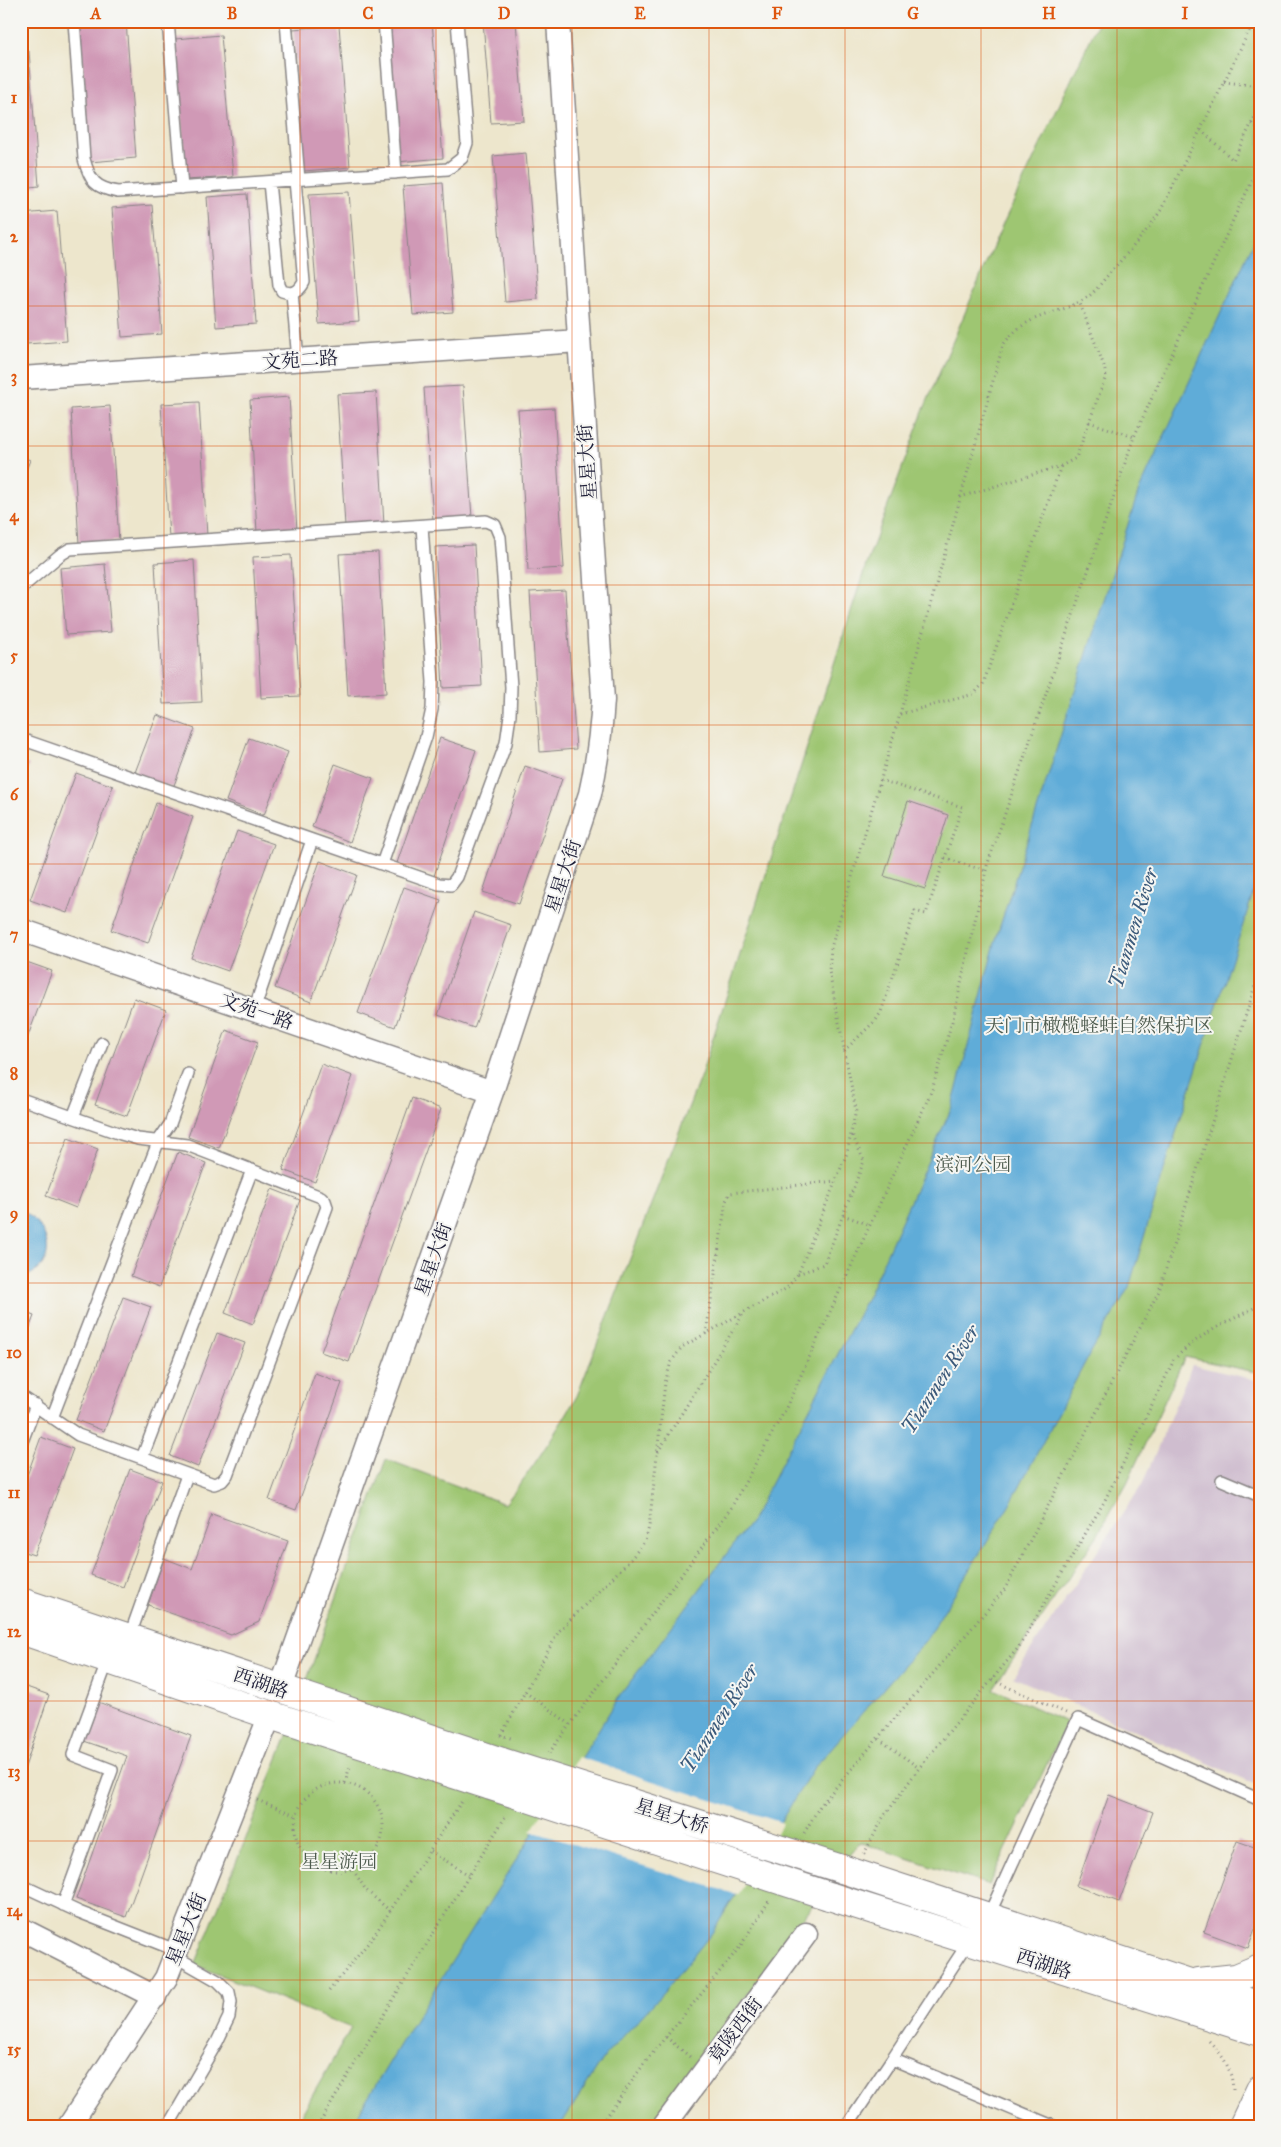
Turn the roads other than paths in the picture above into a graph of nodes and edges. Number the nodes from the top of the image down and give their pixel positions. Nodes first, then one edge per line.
1 (74, 21) edge
2 (168, 21) edge
3 (286, 21) edge
4 (384, 21) edge
5 (457, 21) edge
6 (558, 21) edge
7 (396, 173) junction
8 (297, 180) junction
9 (269, 182) junction
10 (182, 188) junction
11 (292, 293) junction
12 (579, 341) junction
13 (298, 360) junction
14 (21, 378) edge
15 (422, 526) junction
16 (21, 588) edge
17 (21, 739) edge
18 (312, 840) junction
19 (382, 864) junction
20 (21, 930) edge
21 (254, 1010) junction
22 (102, 1043) dead end
23 (188, 1074) dead end
24 (492, 1092) junction
25 (21, 1099) edge
26 (73, 1117) junction
27 (160, 1140) junction
28 (252, 1170) junction
29 (21, 1396) edge
30 (36, 1405) junction
31 (52, 1418) junction
32 (21, 1444) edge
33 (142, 1458) junction
34 (188, 1475) junction
35 (1222, 1480) dead end
36 (1260, 1496) edge
37 (21, 1602) edge
38 (21, 1630) edge
39 (129, 1638) junction
40 (108, 1660) junction
41 (280, 1690) junction
42 (270, 1715) junction
43 (497, 1774) junction
44 (1260, 1800) edge
45 (842, 1869) joint
46 (21, 1885) edge
47 (829, 1896) joint
48 (63, 1905) junction
49 (988, 1917) junction
50 (21, 1929) edge
51 (806, 1934) dead end
52 (970, 1940) junction
53 (177, 1954) junction
54 (1260, 1968) edge
55 (1190, 1983) junction
56 (155, 1997) junction
57 (1260, 2006) edge
58 (1260, 2032) edge
59 (892, 2059) junction
60 (1260, 2090) edge
61 (69, 2126) edge
62 (168, 2126) edge
63 (664, 2126) edge
64 (847, 2126) edge
65 (1053, 2126) edge
66 (1243, 2126) edge

1 - 10 lane
2 - 10 lane
3 - 8 lane
4 - 7 lane
5 - 7 lane
6 - 12 street, 星星大街
7 - 8 lane
8 - 9 lane
8 - 11 lane
9 - 10 lane
9 - 11 lane
11 - 13 lane
12 - 13 street, 文苑二路
12 - 24 street, 星星大街
13 - 14 street, 文苑二路
15 - 16 lane
15 - 19 lane
15 - 19 lane
17 - 18 lane
18 - 19 lane
18 - 21 lane
20 - 21 street, 文苑一路
21 - 24 street, 文苑一路
22 - 26 lane
23 - 27 lane
24 - 41 street, 星星大街
25 - 26 lane
26 - 27 lane
27 - 28 lane
27 - 31 lane
28 - 33 lane
28 - 34 lane
29 - 30 lane
30 - 31 lane
30 - 32 lane
31 - 33 lane
33 - 34 lane
34 - 39 lane
35 - 36 lane
37 - 39 main road, 西湖路
38 - 40 main road, 西湖路
39 - 41 main road, 西湖路
40 - 42 main road, 西湖路
40 - 48 lane
41 - 43 main road, 西湖路
42 - 43 main road, 西湖路
42 - 53 street, 星星大街
43 - 45 main road, 星星大桥, bridge
43 - 47 main road, 星星大桥, bridge
44 - 49 lane
45 - 49 main road, 西湖路
46 - 48 lane
47 - 52 main road, 西湖路
48 - 53 lane
49 - 55 main road, 西湖路
50 - 56 street
51 - 63 street, 竟陵西街
52 - 58 main road, 西湖路
52 - 59 lane
53 - 56 street, 星星大街
53 - 62 lane
54 - 55 main road
55 - 57 main road, 西湖路
56 - 61 street, 星星大街
59 - 64 lane
59 - 65 lane
60 - 66 main road

